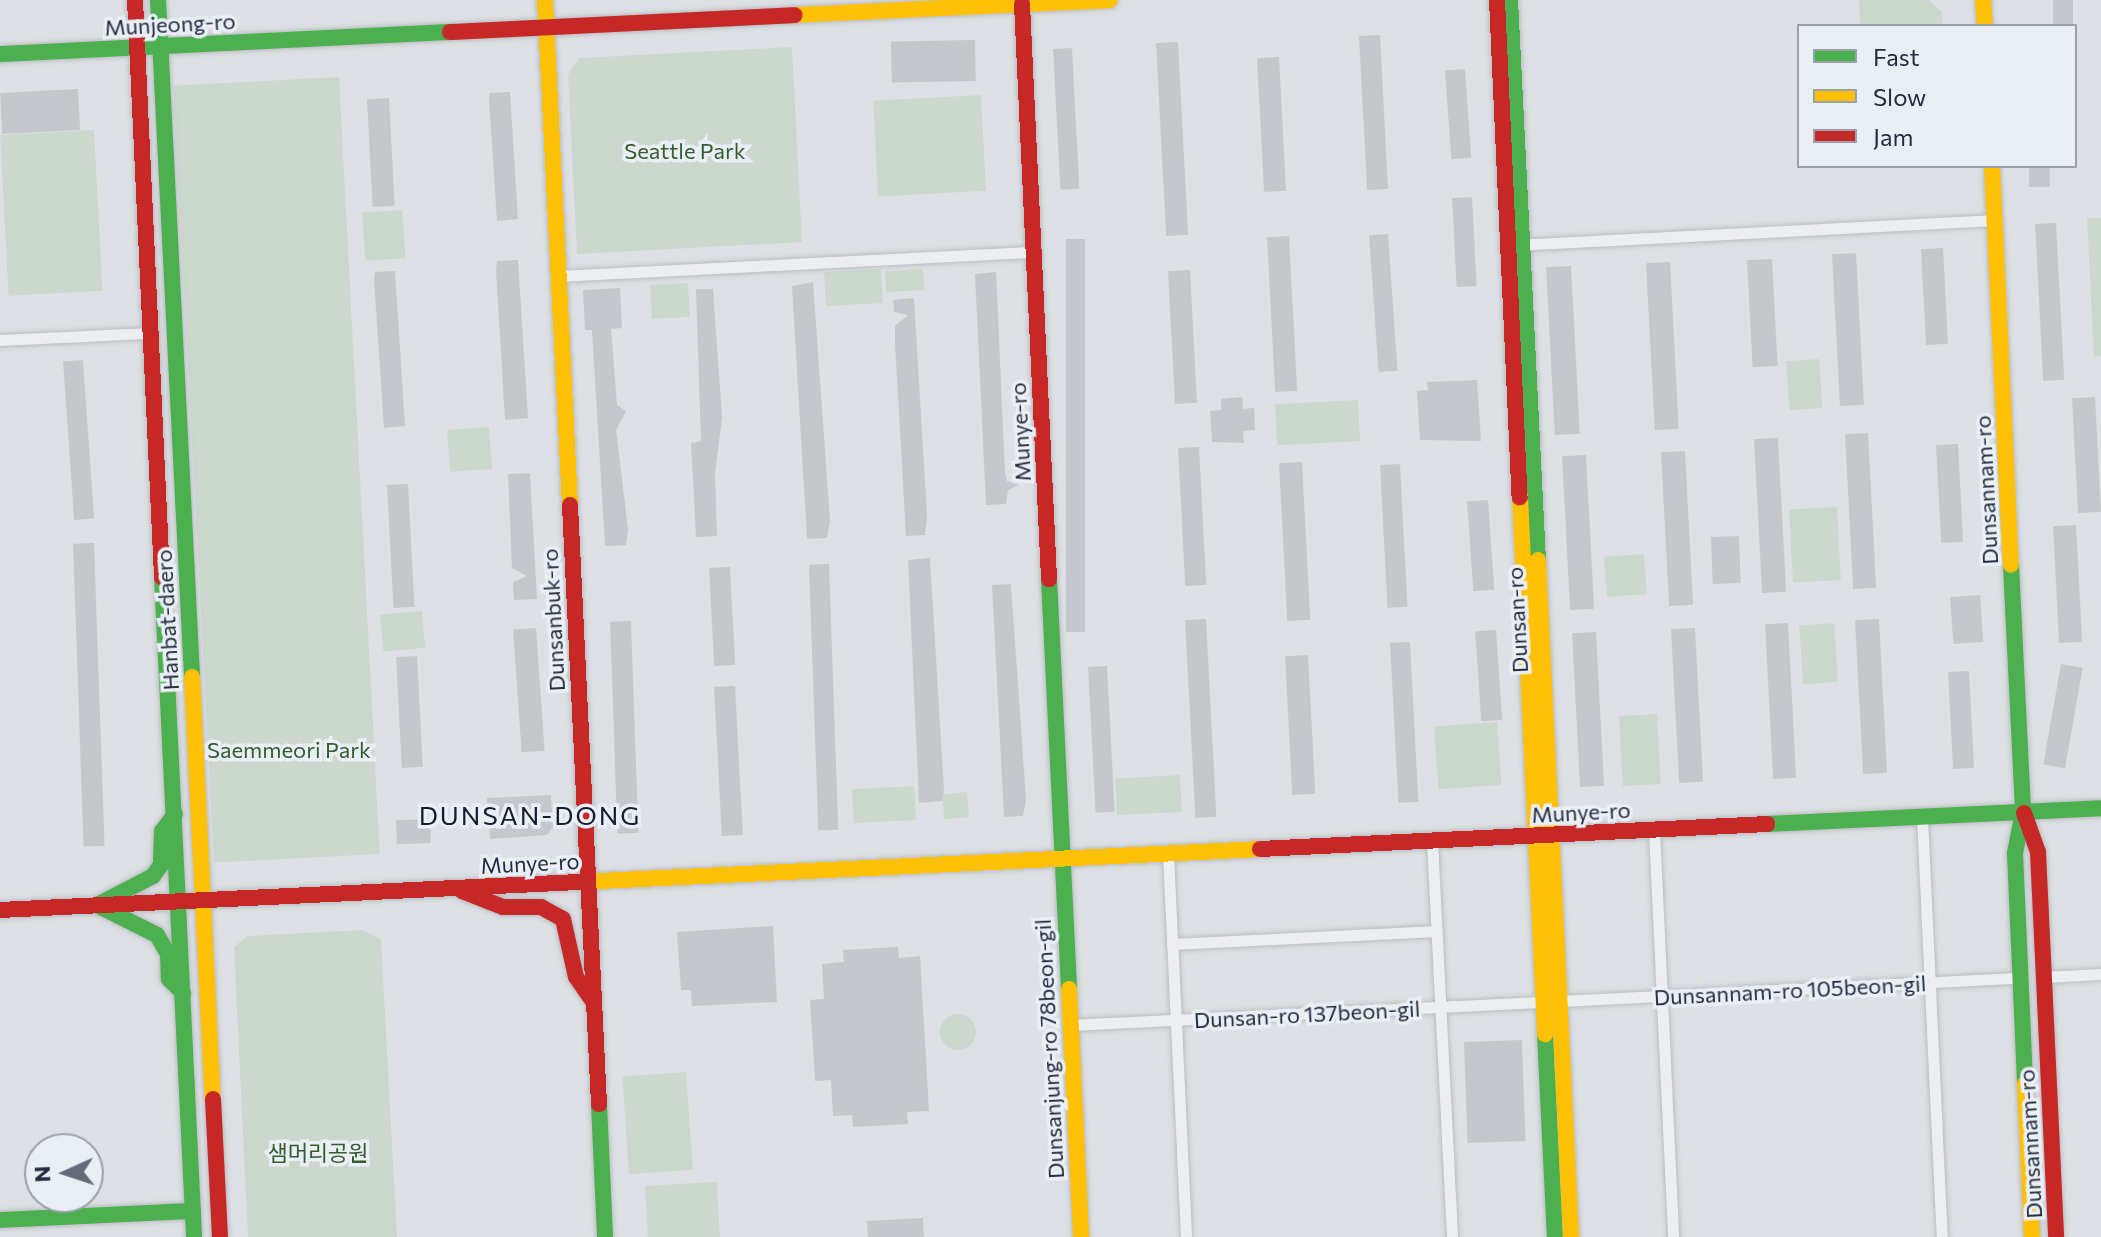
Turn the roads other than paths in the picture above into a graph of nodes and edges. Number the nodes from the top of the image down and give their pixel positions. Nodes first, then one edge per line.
1 (135, 0) edge
2 (158, 0) edge
3 (545, 0) edge
4 (1110, 0) edge
5 (1497, 0) edge
6 (1510, 0) edge
7 (1983, 0) edge
8 (1022, 4) junction
9 (1985, 24) edge
10 (546, 28) junction
11 (160, 46) junction
12 (137, 47) junction
13 (0, 54) edge
14 (1992, 168) edge
15 (1994, 220) junction
16 (1515, 246) junction
17 (1034, 252) junction
18 (558, 276) junction
19 (151, 333) junction
20 (0, 340) edge
21 (2101, 808) edge
22 (2023, 812) junction
23 (175, 814) junction
24 (1922, 818) junction
25 (1654, 830) junction
26 (1543, 836) junction
27 (1432, 841) junction
28 (1168, 854) junction
29 (1062, 858) junction
30 (588, 881) junction
31 (457, 889) junction
32 (203, 900) junction
33 (179, 901) junction
34 (97, 905) junction
35 (0, 910) edge
36 (1437, 931) junction
37 (1172, 944) junction
38 (2101, 974) edge
39 (2044, 977) junction
40 (2021, 978) junction
41 (1930, 983) junction
42 (183, 993) junction
43 (1662, 996) junction
44 (594, 1002) junction
45 (1552, 1002) junction
46 (1441, 1007) junction
47 (1176, 1020) junction
48 (1070, 1025) junction
49 (193, 1211) junction
50 (0, 1220) edge
51 (194, 1237) edge
52 (220, 1237) edge
53 (605, 1237) edge
54 (1081, 1237) edge
55 (1186, 1237) edge
56 (1452, 1237) edge
57 (1555, 1237) edge
58 (1571, 1237) edge
59 (1673, 1237) edge
60 (1942, 1237) edge
61 (2032, 1237) edge
62 (2056, 1237) edge

1 - 12 main road, Hanbat-daero
2 - 11 main road, Hanbat-daero
3 - 10 main road, Dunsanbuk-ro
4 - 8 main road, Munjeong-ro
5 - 16 main road, Dunsan-ro
6 - 16 main road, Dunsan-ro
7 - 9 main road
8 - 10 main road, Munjeong-ro
8 - 17 main road, Munye-ro
10 - 11 main road, Munjeong-ro
10 - 18 main road, Dunsanbuk-ro
11 - 12 main road, Munjeong-ro
11 - 32 main road, Hanbat-daero
12 - 13 main road, Munjeong-ro
12 - 19 main road, Hanbat-daero
14 - 15 main road, Dunsannam-ro
15 - 16 street
15 - 22 main road, Dunsannam-ro
16 - 26 main road, Dunsan-ro
17 - 18 street
17 - 29 main road, Munye-ro
18 - 30 main road, Dunsanbuk-ro
19 - 20 street
19 - 23 main road, Hanbat-daero
21 - 22 main road, Munye-ro
22 - 24 main road, Munye-ro
22 - 39 main road, Dunsannam-ro
22 - 40 main road, Dunsannam-ro
23 - 33 main road, Hanbat-daero
23 - 34 main road
24 - 25 main road, Munye-ro
24 - 41 street
25 - 26 main road, Munye-ro
25 - 43 street
26 - 27 main road, Munye-ro
26 - 45 main road, Dunsan-ro
27 - 28 main road, Munye-ro
27 - 36 street
28 - 29 main road, Munye-ro
28 - 37 street
29 - 30 main road, Munye-ro
29 - 48 main road, Dunsanjung-ro 78beon-gil
30 - 31 main road, Munye-ro
30 - 44 main road, Dunsanbuk-ro
31 - 32 main road, Munye-ro
31 - 44 main road
32 - 33 main road, Munye-ro
32 - 52 main road, Hanbat-daero
33 - 34 main road, Munye-ro
33 - 42 main road, Hanbat-daero
34 - 35 main road, Munye-ro
34 - 42 main road
36 - 37 street
36 - 46 street
37 - 47 street
38 - 39 street
39 - 62 main road, Dunsannam-ro
40 - 41 street, Dunsannam-ro 105beon-gil
40 - 61 main road, Dunsannam-ro
41 - 43 street, Dunsannam-ro 105beon-gil
41 - 60 street
42 - 49 main road, Hanbat-daero
43 - 45 street, Dunsannam-ro 105beon-gil
43 - 59 street
44 - 53 main road, Dunsanbuk-ro
45 - 46 street, Dunsan-ro 137beon-gil
45 - 57 main road, Dunsan-ro
45 - 58 main road, Dunsan-ro
46 - 47 street, Dunsan-ro 137beon-gil
46 - 56 street
47 - 48 street, Dunsan-ro 137beon-gil
47 - 55 street
48 - 54 main road, Dunsanjung-ro 78beon-gil
49 - 50 main road
49 - 51 main road, Hanbat-daero

